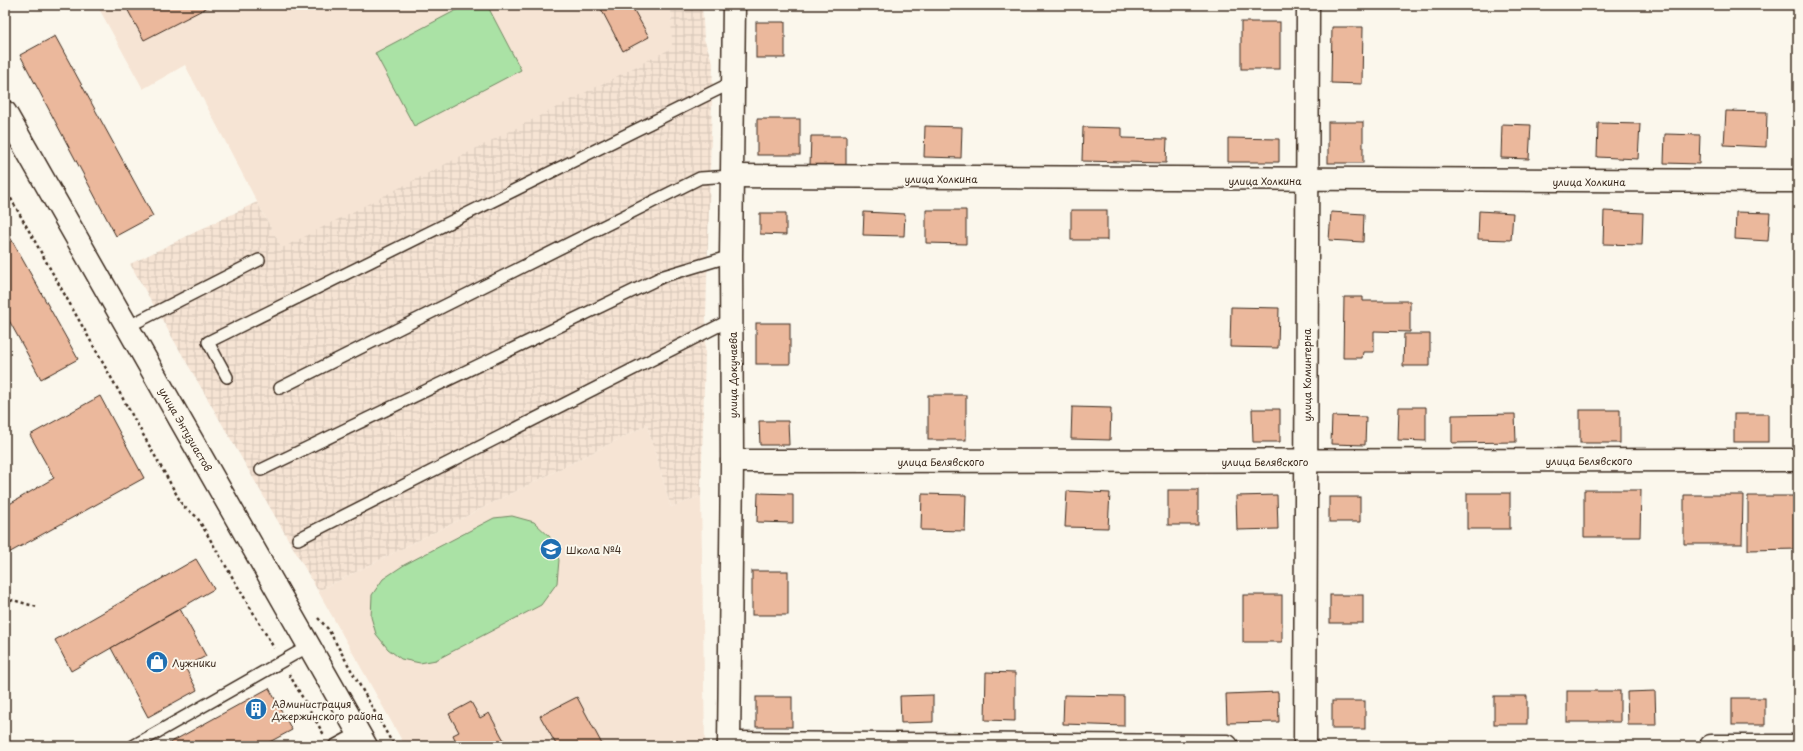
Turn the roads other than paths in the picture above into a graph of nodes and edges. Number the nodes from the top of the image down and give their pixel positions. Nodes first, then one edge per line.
1 (734, 5) edge
2 (1308, 5) edge
3 (732, 82) junction
4 (5, 112) edge
5 (732, 176) junction
6 (1306, 180) junction
7 (1798, 181) edge
8 (731, 256) junction
9 (259, 260) dead end
10 (732, 319) junction
11 (127, 327) junction
12 (227, 377) dead end
13 (280, 388) dead end
14 (1798, 460) edge
15 (732, 461) junction
16 (1306, 461) junction
17 (261, 470) dead end
18 (298, 539) dead end
19 (309, 646) junction
20 (362, 739) edge
21 (330, 743) edge
22 (729, 745) edge
23 (133, 746) edge
24 (1227, 746) edge
25 (1305, 746) edge
26 (1711, 746) edge
27 (1798, 746) edge

1 - 3 street, улица Докучаева
2 - 6 street, улица Коминтерна
3 - 5 street, улица Докучаева
3 - 12 lane
4 - 11 street, улица Энтузиастов
5 - 6 street, улица Холкина
5 - 8 street, улица Докучаева
5 - 13 lane
6 - 7 street, улица Холкина
6 - 16 street, улица Коминтерна
8 - 10 street, улица Докучаева
8 - 17 lane
9 - 11 lane
10 - 15 street, улица Докучаева
10 - 18 lane
11 - 19 street, улица Энтузиастов
14 - 16 street, улица Белявского
15 - 16 street, улица Белявского
15 - 22 street, улица Докучаева
16 - 25 street, улица Коминтерна
19 - 20 street, улица Энтузиастов
19 - 23 lane
20 - 21 lane
22 - 24 street
26 - 27 street

